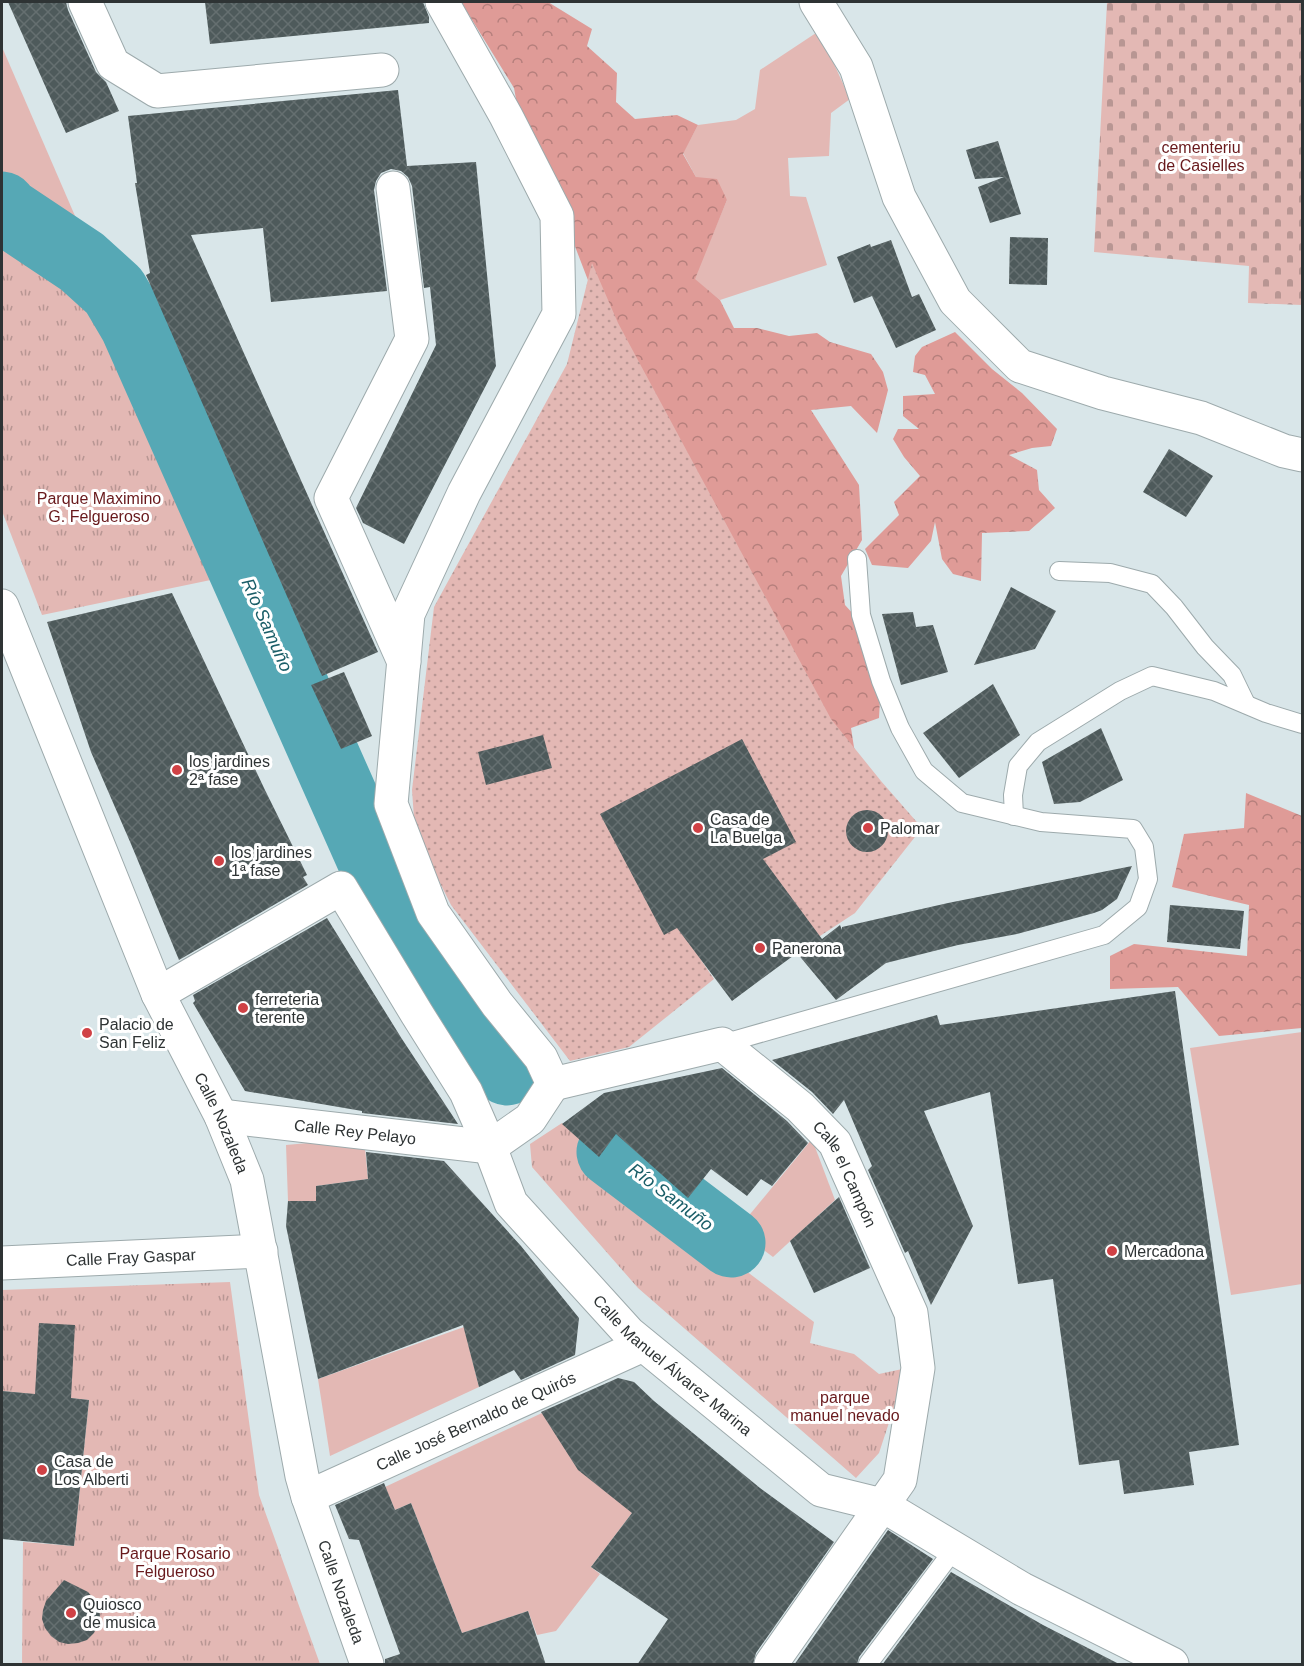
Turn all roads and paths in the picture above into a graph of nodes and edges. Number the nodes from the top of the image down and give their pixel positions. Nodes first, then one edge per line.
1 (86, 2) edge
2 (442, 2) edge
3 (816, 2) edge
4 (382, 70) dead end
5 (393, 188) dead end
6 (1302, 455) edge
7 (857, 559) dead end
8 (1059, 571) dead end
9 (2, 606) edge
10 (404, 662) junction
11 (1246, 704) junction
12 (1302, 724) edge
13 (1014, 816) junction
14 (158, 994) junction
15 (722, 1044) junction
16 (553, 1084) junction
17 (221, 1116) junction
18 (490, 1147) junction
19 (261, 1251) junction
20 (2, 1263) edge
21 (643, 1344) junction
22 (308, 1497) junction
23 (882, 1505) junction
24 (955, 1548) junction
25 (367, 1665) edge
26 (771, 1665) edge
27 (868, 1665) edge
28 (1172, 1665) edge

1 - 4 street
2 - 10 street
3 - 6 street
5 - 10 street
7 - 13 lane
8 - 11 lane
9 - 14 street, Calle Nozaleda
10 - 16 street
11 - 12 lane
11 - 13 lane
13 - 15 lane
14 - 17 street, Calle Nozaleda
14 - 18 street, Calle Manuel Álvarez Marina
15 - 16 street
15 - 23 street, Calle el Campón
16 - 18 street
17 - 18 street, Calle Rey Pelayo
17 - 19 street, Calle Nozaleda
18 - 21 street, Calle Manuel Álvarez Marina
19 - 20 street, Calle Fray Gaspar
19 - 22 street, Calle Nozaleda
21 - 22 street, Calle José Bernaldo de Quirós
21 - 23 street, Calle Manuel Álvarez Marina
22 - 25 street, Calle Nozaleda
23 - 24 street, Calle Manuel Álvarez Marina
23 - 26 street, Calle el Campón
24 - 27 lane
24 - 28 street, Calle Manuel Álvarez Marina

